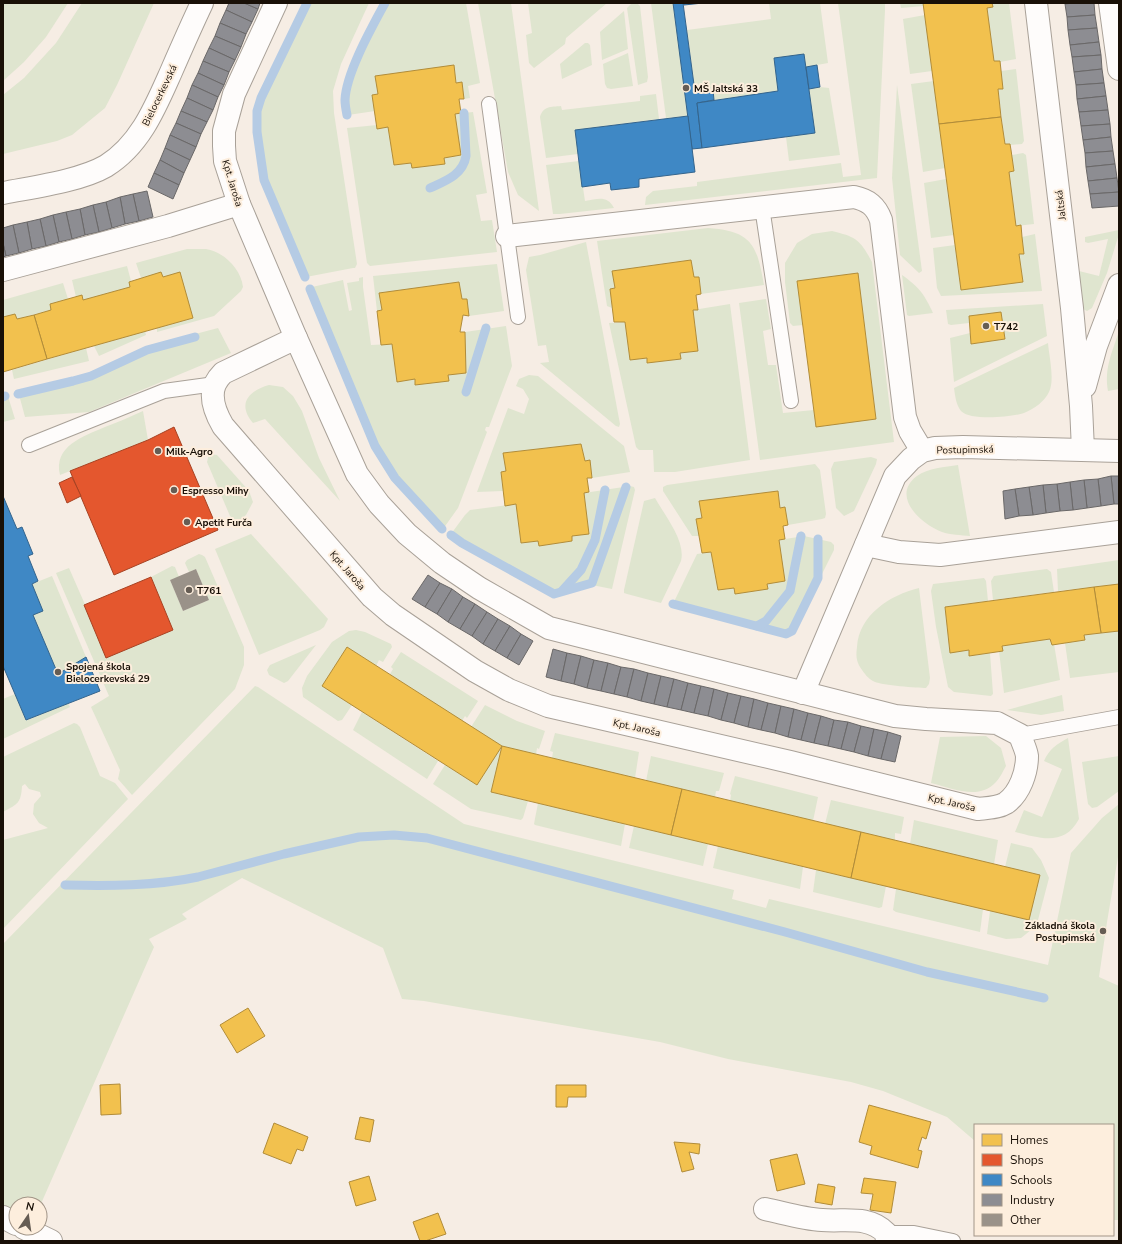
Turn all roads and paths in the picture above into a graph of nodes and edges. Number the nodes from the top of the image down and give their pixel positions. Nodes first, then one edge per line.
1 (202, 3) edge
2 (276, 3) edge
3 (1036, 3) edge
4 (1110, 3) edge
5 (1119, 68) edge
6 (489, 104) dead end
7 (3, 193) edge
8 (239, 204) junction
9 (762, 207) junction
10 (506, 236) junction
11 (3, 270) edge
12 (1119, 285) edge
13 (518, 318) dead end
14 (296, 338) junction
15 (215, 384) junction
16 (791, 401) dead end
17 (1081, 406) junction
18 (29, 445) dead end
19 (1083, 450) junction
20 (922, 451) junction
21 (1119, 451) edge
22 (1119, 532) edge
23 (866, 545) junction
24 (803, 693) junction
25 (1119, 717) edge
26 (1020, 735) junction
27 (765, 1209) dead end
28 (41, 1236) edge
29 (886, 1237) edge
30 (51, 1241) edge
31 (953, 1241) edge

1 - 7 street, Bielocerkevská
2 - 8 street, Kpt. Jaroša
3 - 17 street, Jaltská
4 - 5 street
6 - 10 lane
8 - 11 street
8 - 14 street, Kpt. Jaroša
9 - 10 street
9 - 16 lane
9 - 20 street
10 - 13 lane
12 - 17 street, Jaltská
14 - 15 street
14 - 24 street, Kpt. Jaroša
15 - 18 lane
15 - 26 street, Kpt. Jaroša
17 - 19 street, Jaltská
19 - 20 street, Postupimská
19 - 21 street, Postupimská
20 - 23 street, Postupimská
22 - 23 street
23 - 24 street, Postupimská
24 - 26 street, Kpt. Jaroša
25 - 26 lane
27 - 29 street
28 - 30 street
29 - 31 lane

